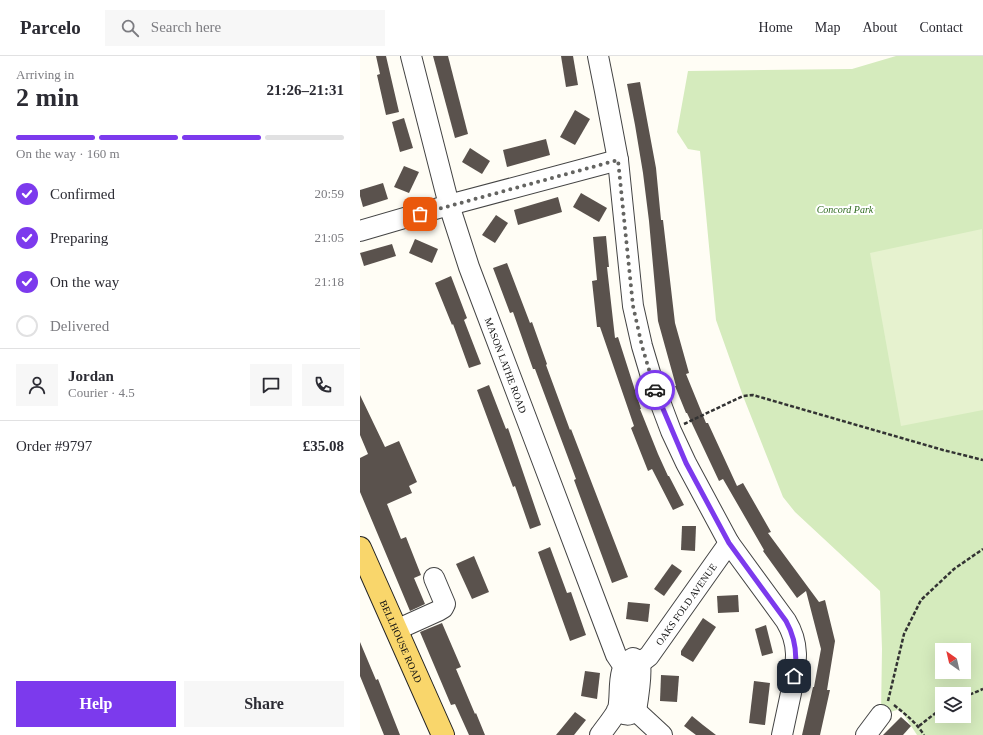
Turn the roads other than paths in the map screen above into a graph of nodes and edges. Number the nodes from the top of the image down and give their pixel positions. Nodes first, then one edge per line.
1 (411, 56) edge
2 (598, 56) edge
3 (618, 160) junction
4 (449, 205) junction
5 (360, 231) edge
6 (729, 543) junction
7 (360, 548) edge
8 (434, 578) dead end
9 (396, 630) junction
10 (632, 665) junction
11 (885, 706) road end
12 (627, 710) junction
13 (443, 735) edge
14 (600, 735) edge
15 (662, 735) edge
16 (782, 735) edge
17 (866, 735) edge

1 - 4 street, MASON LATHE ROAD
2 - 3 street
3 - 4 street
3 - 6 street
4 - 5 street
4 - 10 street, MASON LATHE ROAD
6 - 10 street, OAKS FOLD AVENUE
6 - 16 street
7 - 9 main road, BELLHOUSE ROAD
8 - 9 street
9 - 13 main road, BELLHOUSE ROAD
10 - 12 street
11 - 17 street
12 - 14 street
12 - 15 street

